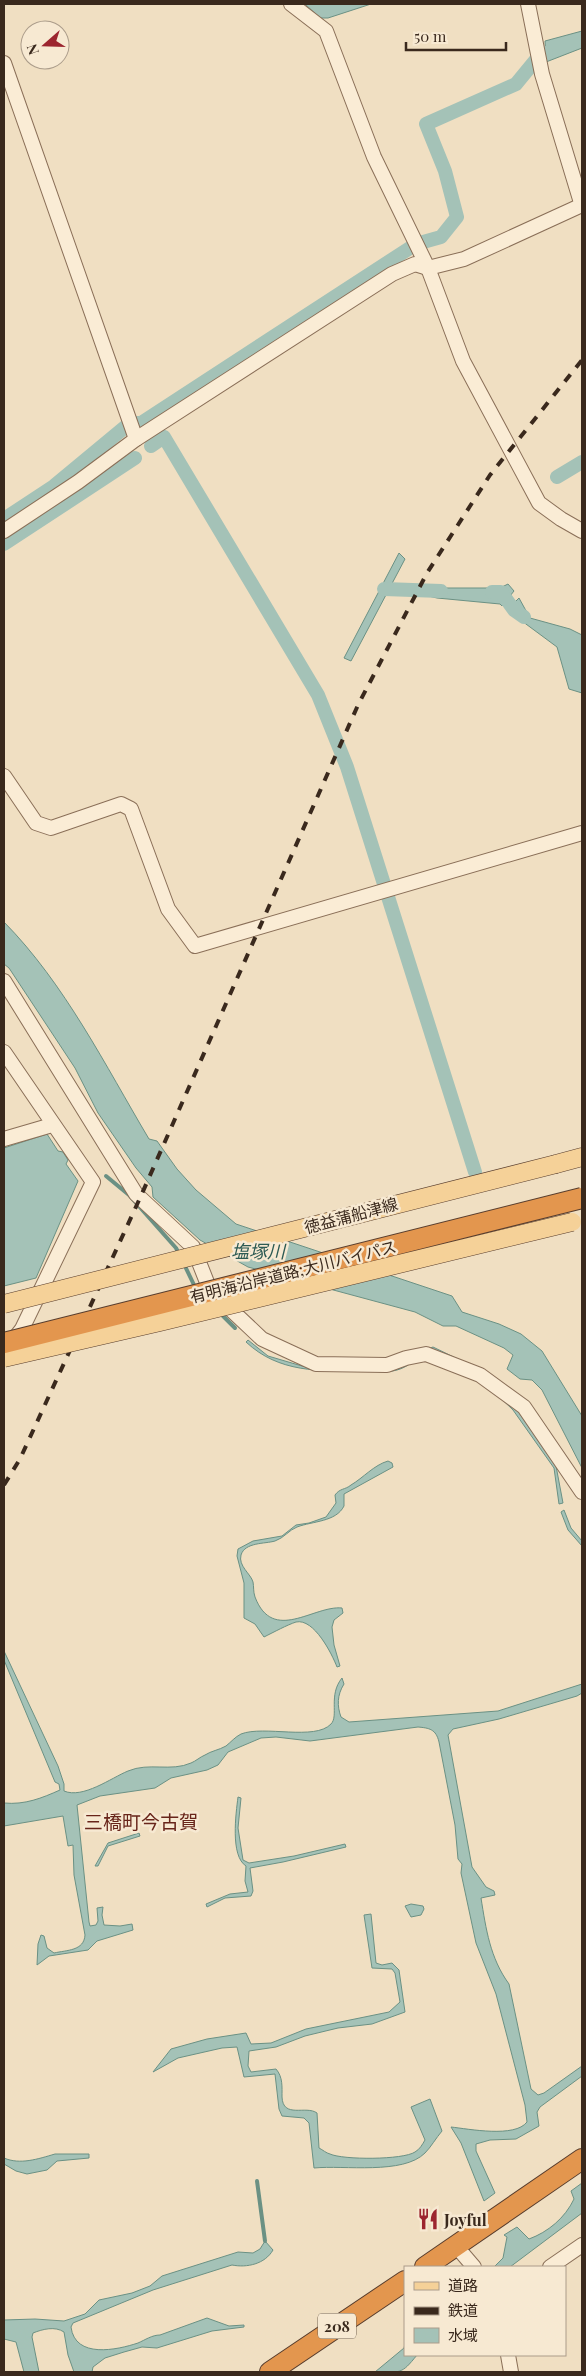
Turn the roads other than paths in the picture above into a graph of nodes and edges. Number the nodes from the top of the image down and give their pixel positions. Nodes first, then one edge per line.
1 (291, 4) edge
2 (528, 4) edge
3 (4, 63) edge
4 (582, 206) edge
5 (428, 268) junction
6 (136, 440) junction
7 (4, 530) edge
8 (582, 531) edge
9 (4, 776) edge
10 (582, 833) edge
11 (4, 981) edge
12 (4, 1052) edge
13 (52, 1125) junction
14 (4, 1140) edge
15 (582, 1157) edge
16 (582, 1198) edge
17 (577, 1221) edge
18 (4, 1304) edge
19 (4, 1343) edge
20 (4, 1351) edge
21 (4, 1358) edge
22 (582, 1492) edge
23 (582, 2159) edge
24 (582, 2244) edge
25 (456, 2246) junction
26 (426, 2266) edge
27 (473, 2266) edge
28 (551, 2266) edge
29 (404, 2282) edge
30 (508, 2356) edge
31 (270, 2372) edge
32 (511, 2372) edge

1 - 5 street
2 - 4 street
3 - 6 street
4 - 5 street
5 - 6 street
5 - 8 street
6 - 7 street
9 - 10 street
11 - 22 street
12 - 13 street
13 - 14 street
13 - 20 street
15 - 18 main road, 徳益蒲船津線, bridge
16 - 19 highway, 有明海沿岸道路;大川バイパス, bridge
17 - 21 main road, bridge
23 - 25 highway
24 - 28 street
25 - 26 highway
25 - 27 street
29 - 31 highway, 208
30 - 32 street

